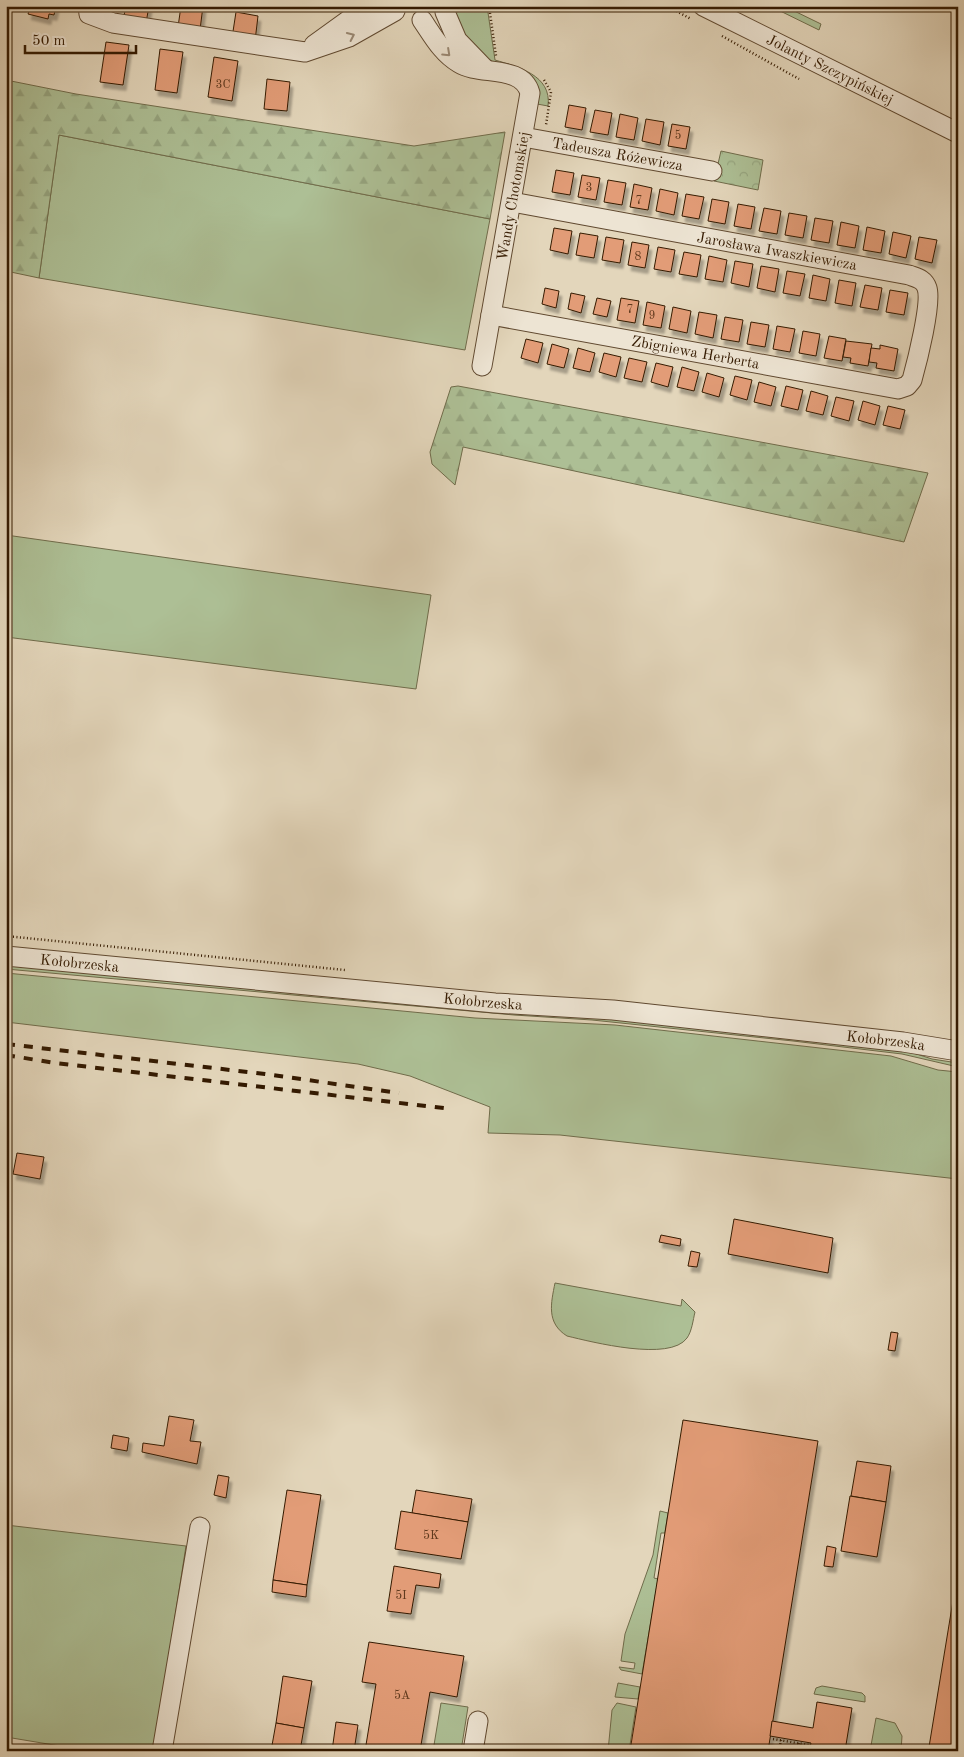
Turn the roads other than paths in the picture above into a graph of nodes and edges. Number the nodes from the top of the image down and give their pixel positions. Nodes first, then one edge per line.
1 (88, 6) edge
2 (368, 6) edge
3 (393, 8) edge
4 (448, 9) edge
5 (699, 14) edge
6 (422, 20) junction
7 (305, 52) junction
8 (485, 69) junction
9 (958, 133) edge
10 (523, 138) junction
11 (712, 171) dead end
12 (512, 202) junction
13 (491, 315) junction
14 (482, 366) dead end
15 (898, 389) joint
16 (6, 956) edge
17 (958, 1050) edge
18 (200, 1527) dead end
19 (478, 1721) dead end
20 (162, 1751) edge
21 (473, 1751) edge

1 - 7 street
2 - 7 street
3 - 6 street
7 -> 3 street
4 - 6 street
4 - 8 street
5 - 9 street, Jolanty Szczypińskiej
6 -> 8 street
8 - 10 street, Wandy Chotomskiej
10 - 11 street, Tadeusza Różewicza
10 - 12 street, Wandy Chotomskiej
12 - 13 street, Wandy Chotomskiej
12 - 15 street, Jarosława Iwaszkiewicza
13 - 14 street, Wandy Chotomskiej
13 - 15 street, Zbigniewa Herberta
16 - 17 street, Kołobrzeska
18 - 20 street
19 - 21 street

